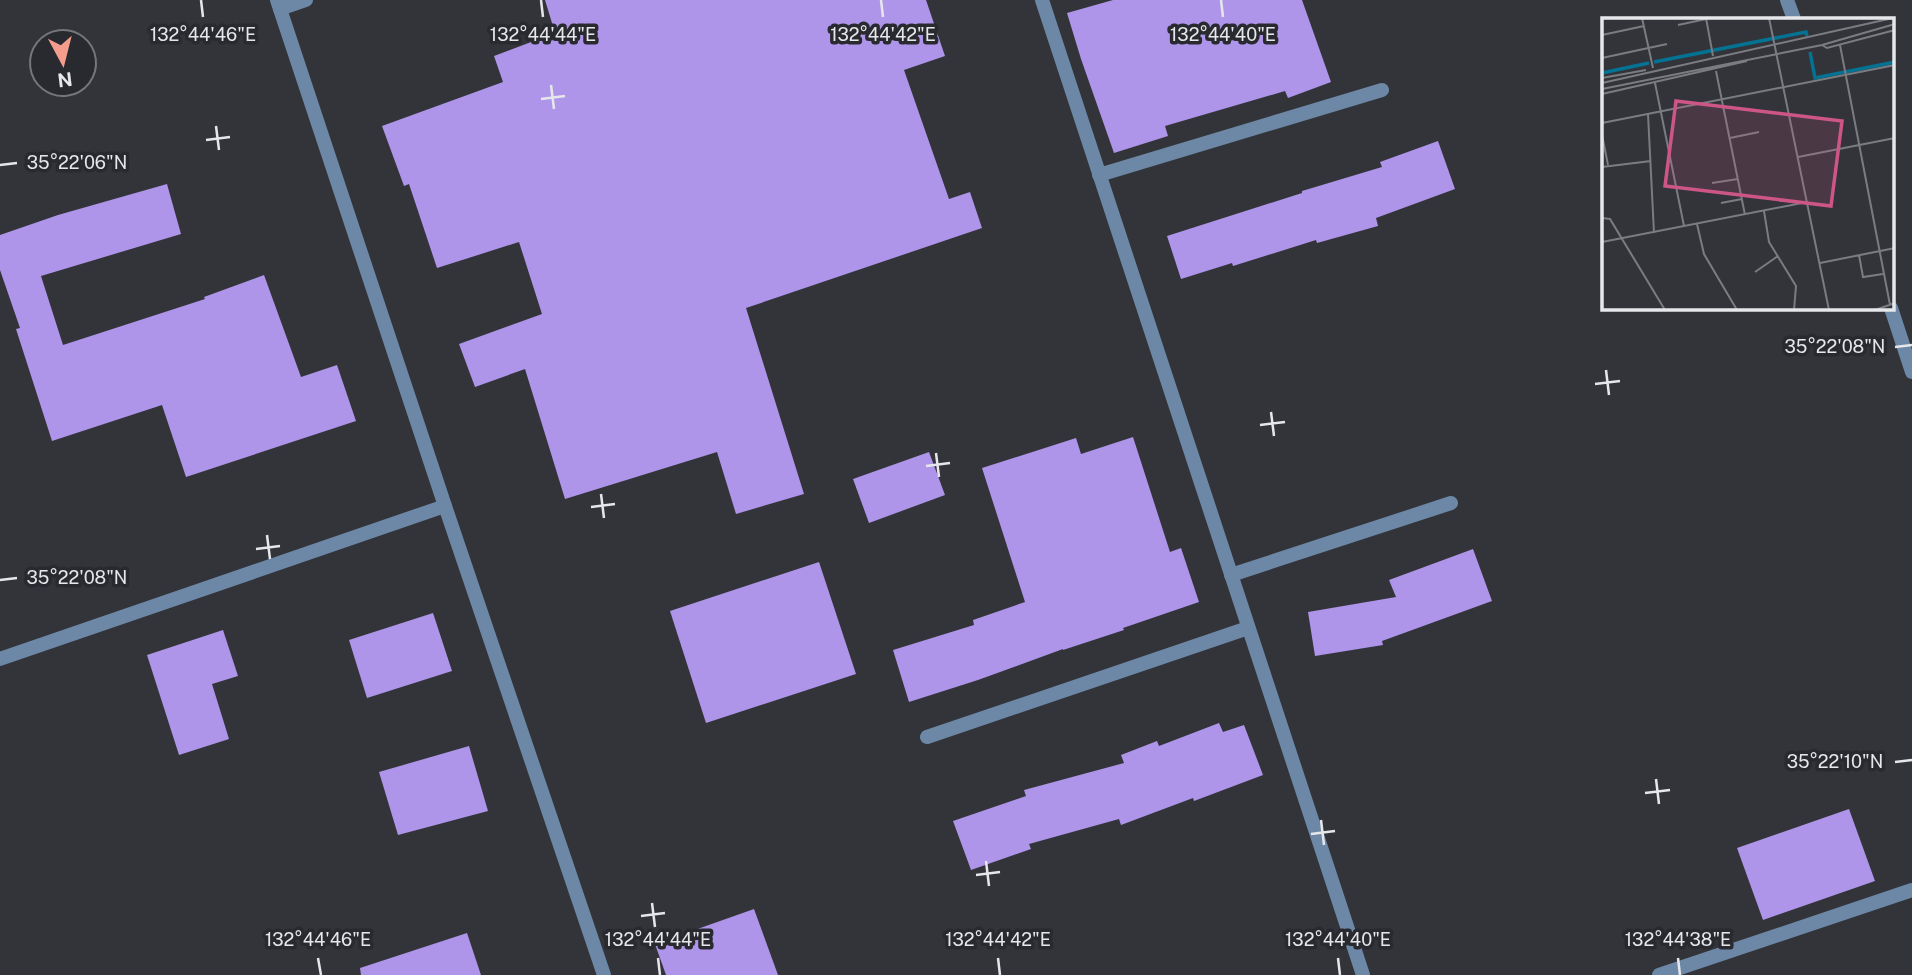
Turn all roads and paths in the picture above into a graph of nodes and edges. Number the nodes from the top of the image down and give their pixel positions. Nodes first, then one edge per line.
1 (306, 0) edge
2 (1042, 0) edge
3 (1787, 0) edge
4 (278, 4) edge
5 (1794, 18) edge
6 (1382, 90) dead end
7 (1099, 175) junction
8 (1892, 310) edge
9 (1912, 372) edge
10 (1451, 503) dead end
11 (445, 506) junction
12 (1231, 575) junction
13 (1248, 628) junction
14 (0, 659) edge
15 (927, 737) dead end
16 (1912, 890) edge
17 (604, 975) edge
18 (1363, 975) edge
19 (1659, 975) edge

1 - 4 street
2 - 7 street
3 - 5 street
4 - 11 street
6 - 7 street
7 - 12 street
8 - 9 street
10 - 12 street
11 - 14 street
11 - 17 street
12 - 13 street
13 - 15 street
13 - 18 street
16 - 19 street

